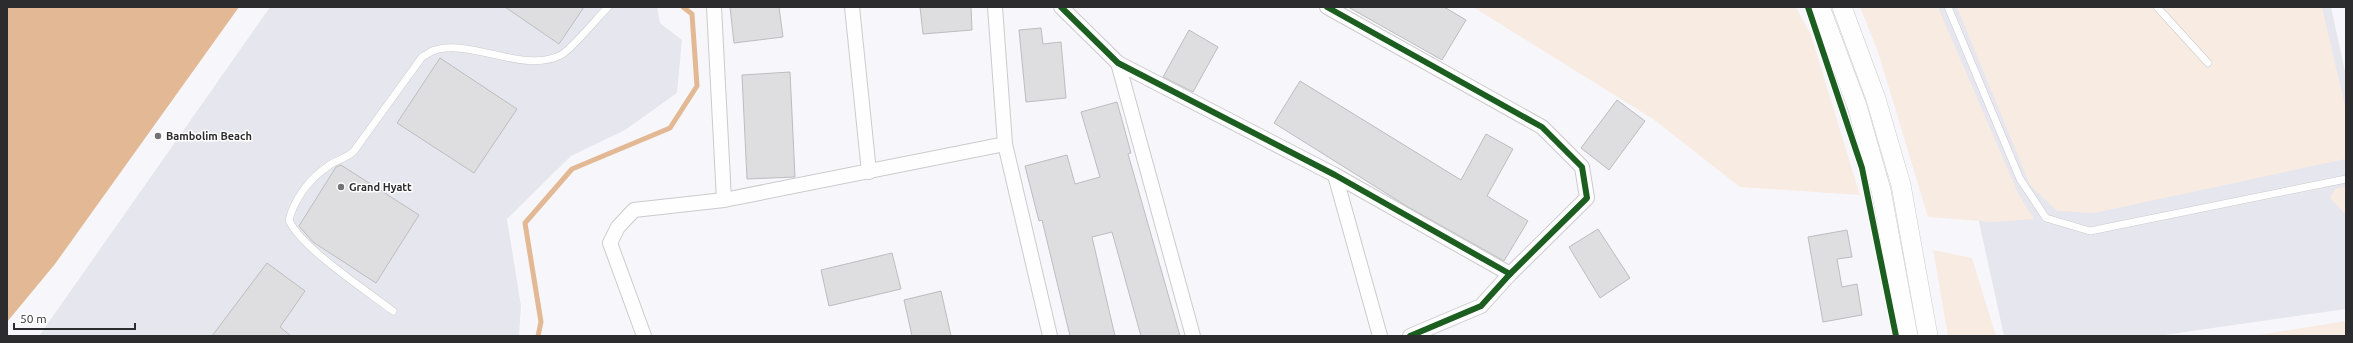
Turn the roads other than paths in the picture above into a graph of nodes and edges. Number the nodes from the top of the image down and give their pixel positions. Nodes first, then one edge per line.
1 (608, 7) edge
2 (714, 7) edge
3 (852, 7) edge
4 (995, 7) edge
5 (1061, 7) edge
6 (1327, 7) edge
7 (1820, 7) edge
8 (1842, 7) edge
9 (1948, 7) edge
10 (2157, 7) edge
11 (1118, 63) junction
12 (2208, 63) dead end
13 (1005, 144) junction
14 (869, 172) junction
15 (1335, 175) junction
16 (2346, 179) edge
17 (724, 200) junction
18 (1510, 274) junction
19 (393, 311) dead end
20 (644, 336) edge
21 (1050, 336) edge
22 (1193, 336) edge
23 (1380, 336) edge
24 (1410, 336) edge
25 (1908, 336) edge
26 (1928, 336) edge

1 - 19 lane
2 - 17 street
3 - 14 street
4 - 13 street
5 - 11 street
6 - 18 street
7 - 25 main road
8 - 26 main road
9 - 16 lane
10 - 12 lane
11 - 15 street
11 - 22 street
13 - 14 street
13 - 21 street
14 - 17 street
15 - 18 street
15 - 23 street
17 - 20 street
18 - 24 street

